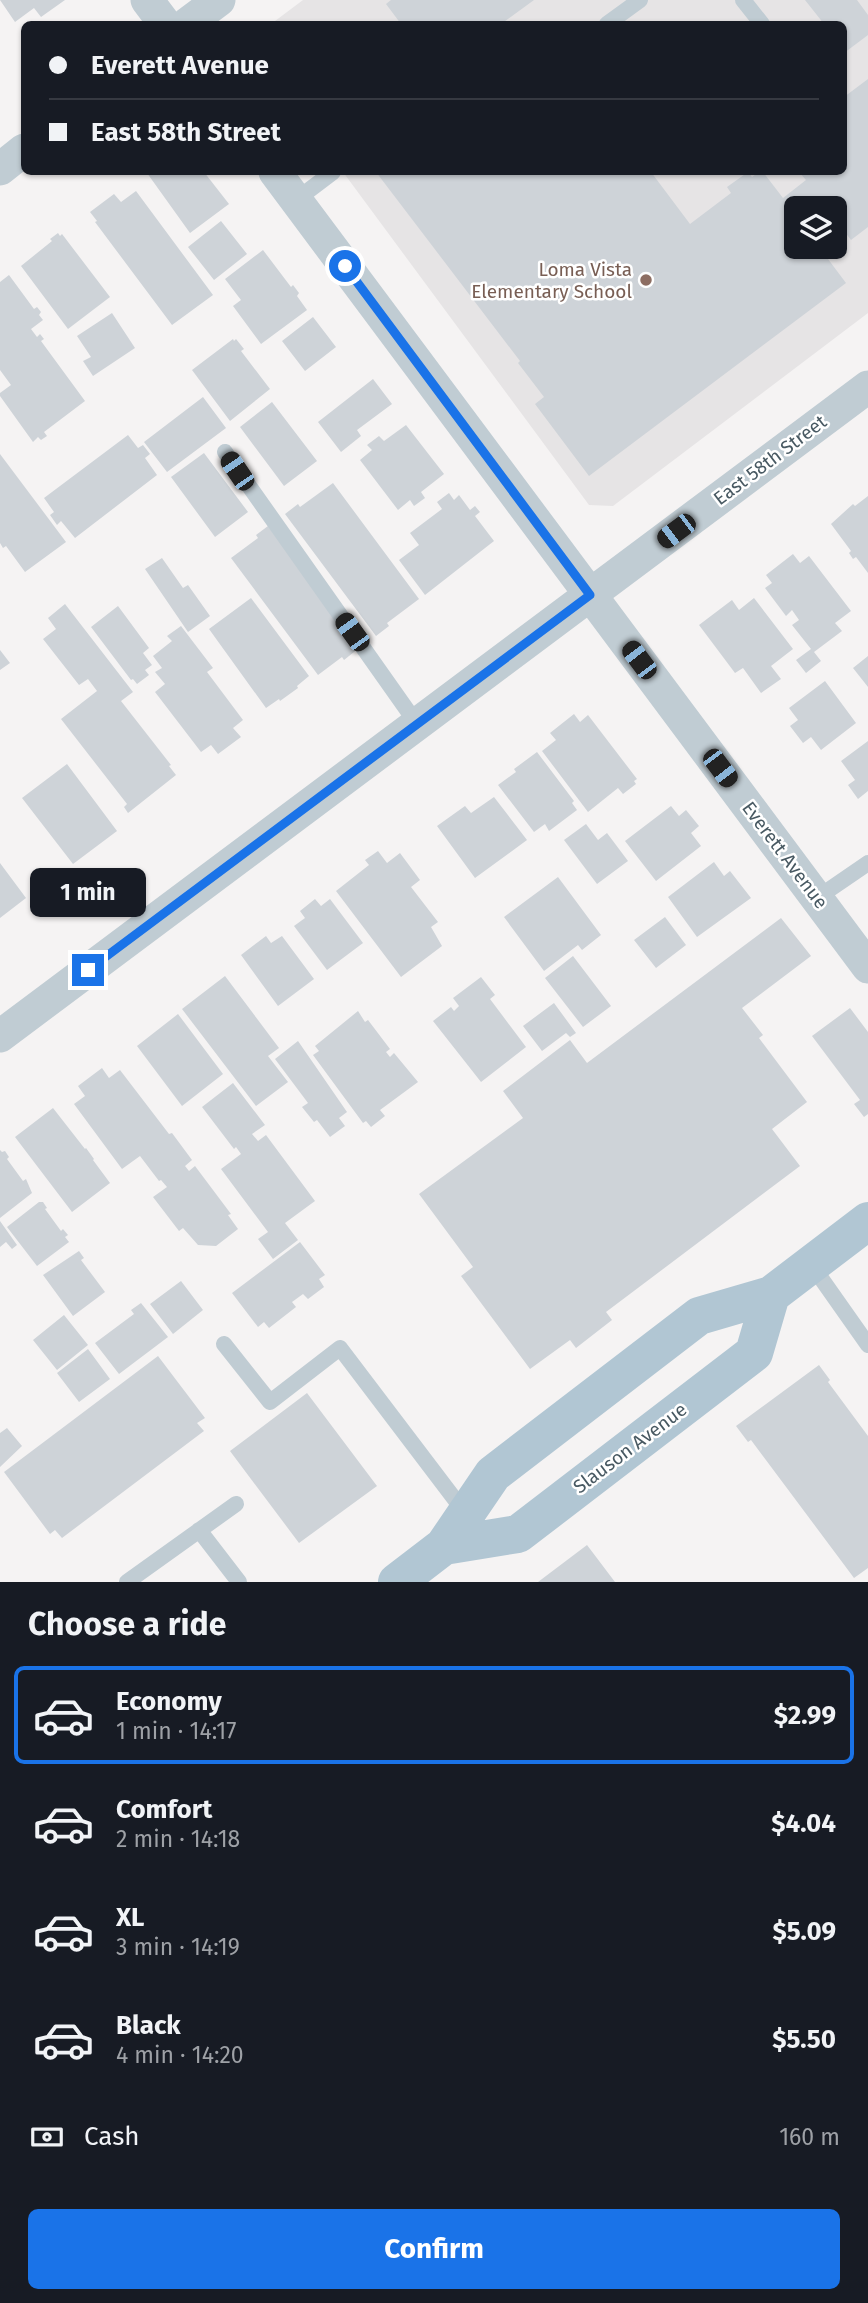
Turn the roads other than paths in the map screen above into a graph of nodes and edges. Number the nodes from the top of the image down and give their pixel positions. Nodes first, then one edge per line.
1 (147, 0) edge
2 (219, 0) edge
3 (640, 0) edge
4 (743, 0) edge
5 (163, 21) edge
6 (191, 21) edge
7 (611, 21) edge
8 (760, 21) edge
9 (21, 152) edge
10 (0, 169) edge
11 (277, 175) edge
12 (329, 175) edge
13 (296, 200) junction
14 (868, 387) edge
15 (225, 452) dead end
16 (590, 595) junction
17 (417, 724) junction
18 (868, 863) edge
19 (817, 898) junction
20 (868, 967) edge
21 (0, 1036) edge
22 (868, 1221) edge
23 (811, 1264) junction
24 (771, 1295) junction
25 (225, 1344) dead end
26 (868, 1345) edge
27 (236, 1504) dead end
28 (466, 1514) junction
29 (200, 1530) junction
30 (444, 1546) junction
31 (127, 1582) edge
32 (239, 1582) edge
33 (397, 1582) edge

1 - 5 street
2 - 6 street
3 - 7 lane
4 - 8 lane
9 - 10 street
11 - 13 street, Everett Avenue
12 - 13 lane
13 - 16 street, Everett Avenue
14 - 16 street, East 58th Street
15 - 17 lane
16 - 17 street, East 58th Street
16 - 19 street, Everett Avenue
17 - 21 street, East 58th Street
18 - 19 lane
19 - 20 street, Everett Avenue
22 - 23 main road, Slauson Avenue
23 - 24 main road, Slauson Avenue
23 - 26 lane
24 - 28 main road, Slauson Avenue
24 - 30 main road, Slauson Avenue
25 - 28 lane
27 - 29 lane
28 - 30 main road, Slauson Avenue
29 - 31 lane
29 - 32 lane
30 - 33 main road, Slauson Avenue

